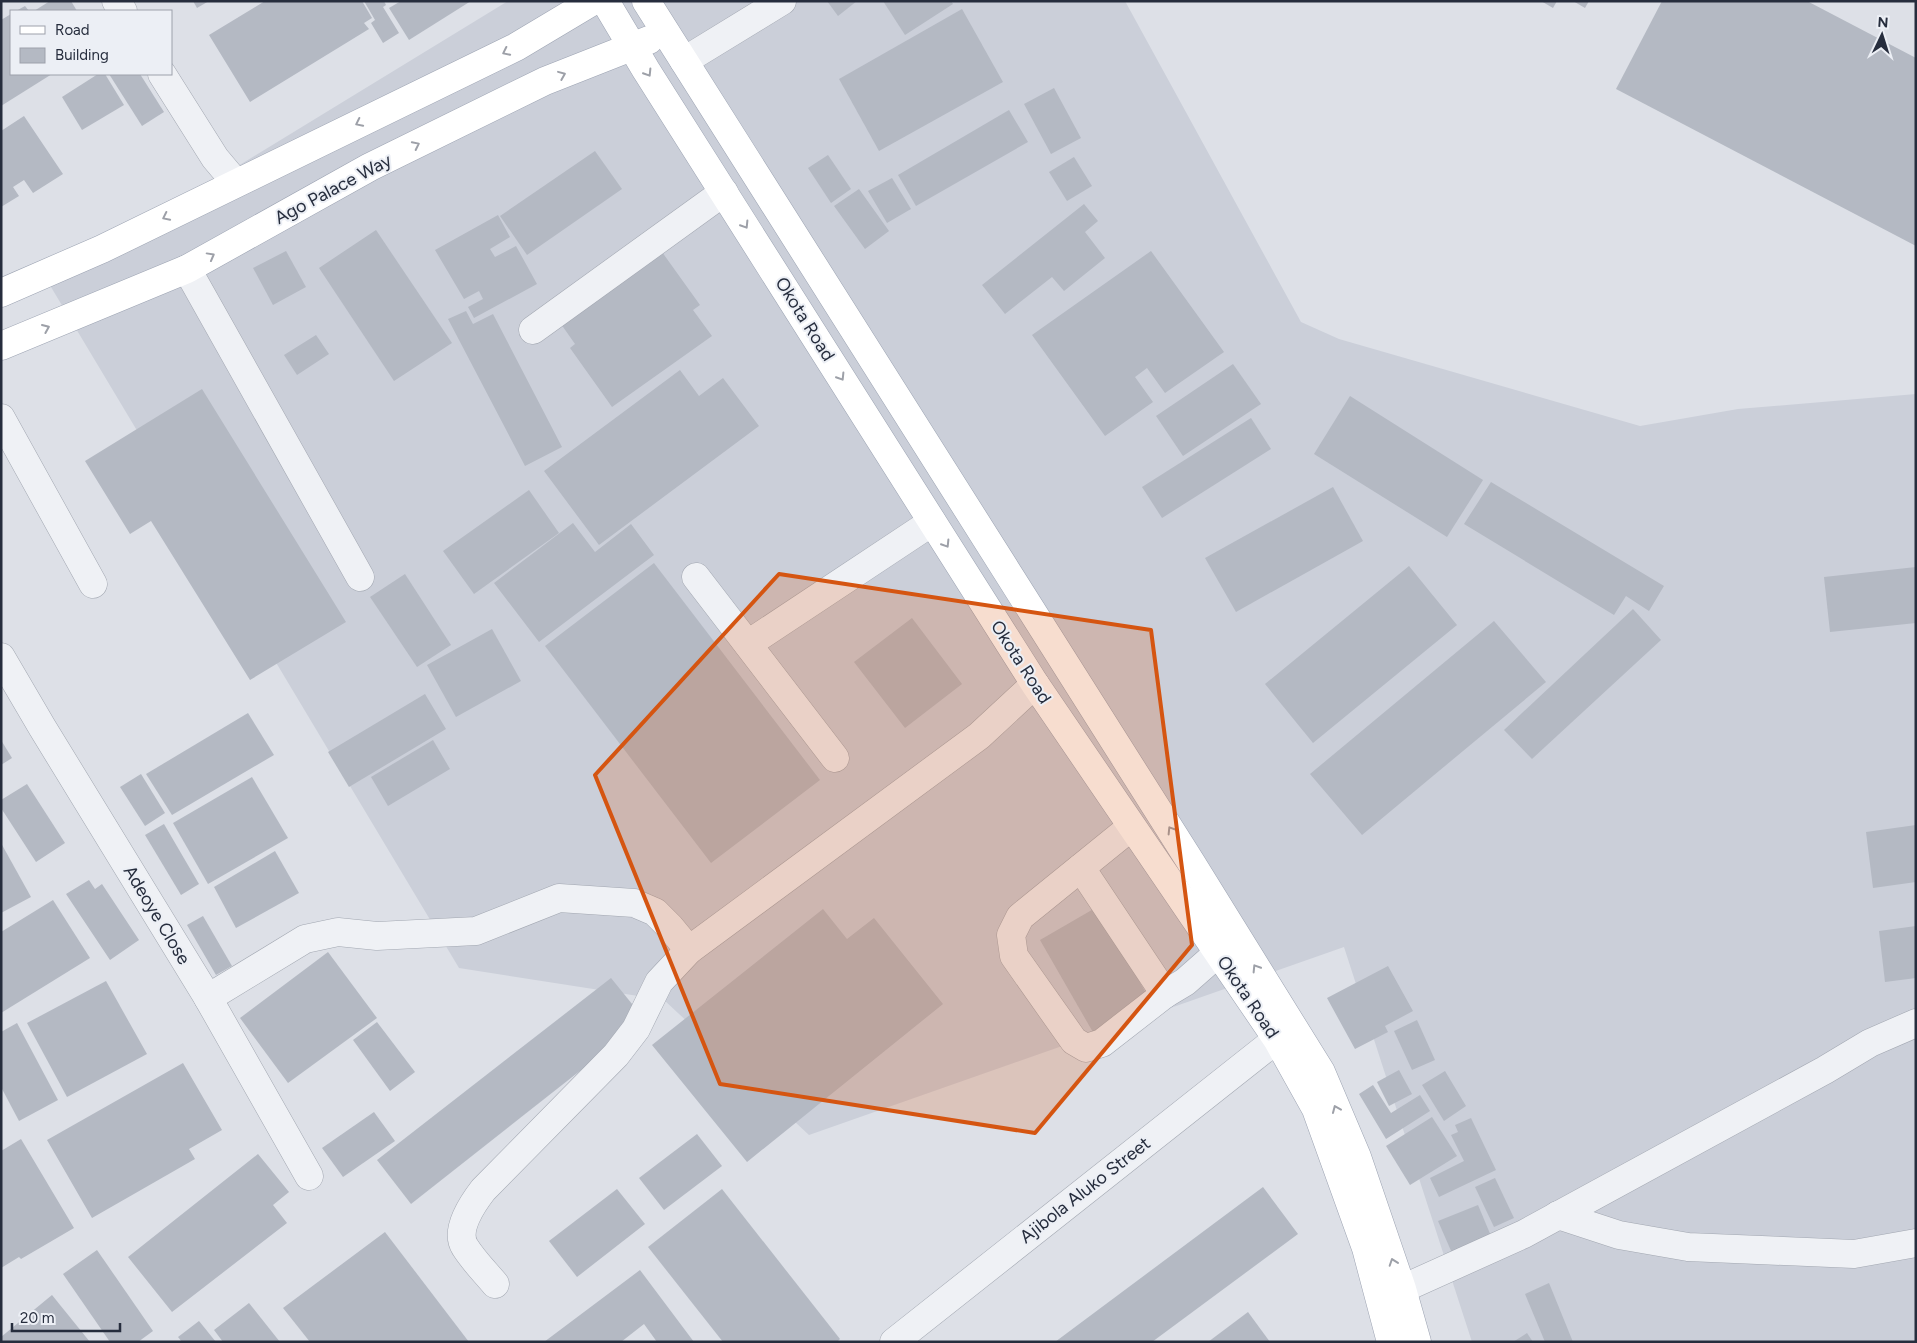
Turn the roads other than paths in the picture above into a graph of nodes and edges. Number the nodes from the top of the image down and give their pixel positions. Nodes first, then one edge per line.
1 (593, 1) edge
2 (605, 1) edge
3 (646, 1) edge
4 (782, 1) edge
5 (667, 33) junction
6 (632, 46) junction
7 (684, 61) junction
8 (163, 75) edge
9 (236, 183) junction
10 (724, 192) junction
11 (187, 269) junction
12 (1, 293) edge
13 (533, 330) dead end
14 (1, 346) edge
15 (1, 418) edge
16 (932, 522) junction
17 (360, 577) dead end
18 (696, 577) dead end
19 (94, 584) dead end
20 (748, 644) junction
21 (1, 657) edge
22 (1035, 684) junction
23 (835, 758) dead end
24 (1131, 827) junction
25 (1081, 868) junction
26 (689, 950) junction
27 (1218, 953) junction
28 (1165, 994) junction
29 (208, 998) junction
30 (1916, 1023) edge
31 (1277, 1039) junction
32 (309, 1176) dead end
33 (1558, 1215) junction
34 (1916, 1243) edge
35 (495, 1284) dead end
36 (1402, 1289) junction
37 (894, 1342) edge
38 (1391, 1342) edge
39 (1417, 1342) edge

1 -> 9 main road
2 - 6 main road, Okota Road
3 - 5 main road, Okota Road
4 - 7 street
5 - 6 main road, Ago Palace Way
5 - 7 main road, Okota Road
6 -> 10 main road, Okota Road
11 -> 6 main road, Ago Palace Way
36 -> 7 main road, Okota Road
8 - 9 street
9 -> 12 main road
10 - 13 street
10 -> 16 main road, Okota Road
14 -> 11 main road, Ago Palace Way
11 - 17 street
15 - 19 street
16 - 20 street
16 -> 22 main road, Okota Road
18 - 20 street
20 - 23 street
21 - 29 street, Adeoye Close
22 - 24 main road, Okota Road
22 - 26 street
24 - 25 street
24 - 27 main road, Okota Road
25 - 28 street
25 - 28 street
26 - 29 street
26 - 35 street
27 - 28 street
27 - 31 main road, Okota Road
29 - 32 street, Adeoye Close
30 - 33 street
31 - 37 street, Ajibola Aluko Street
31 - 38 main road, Okota Road
33 - 34 street
33 - 36 street
36 - 39 main road, Okota Road

